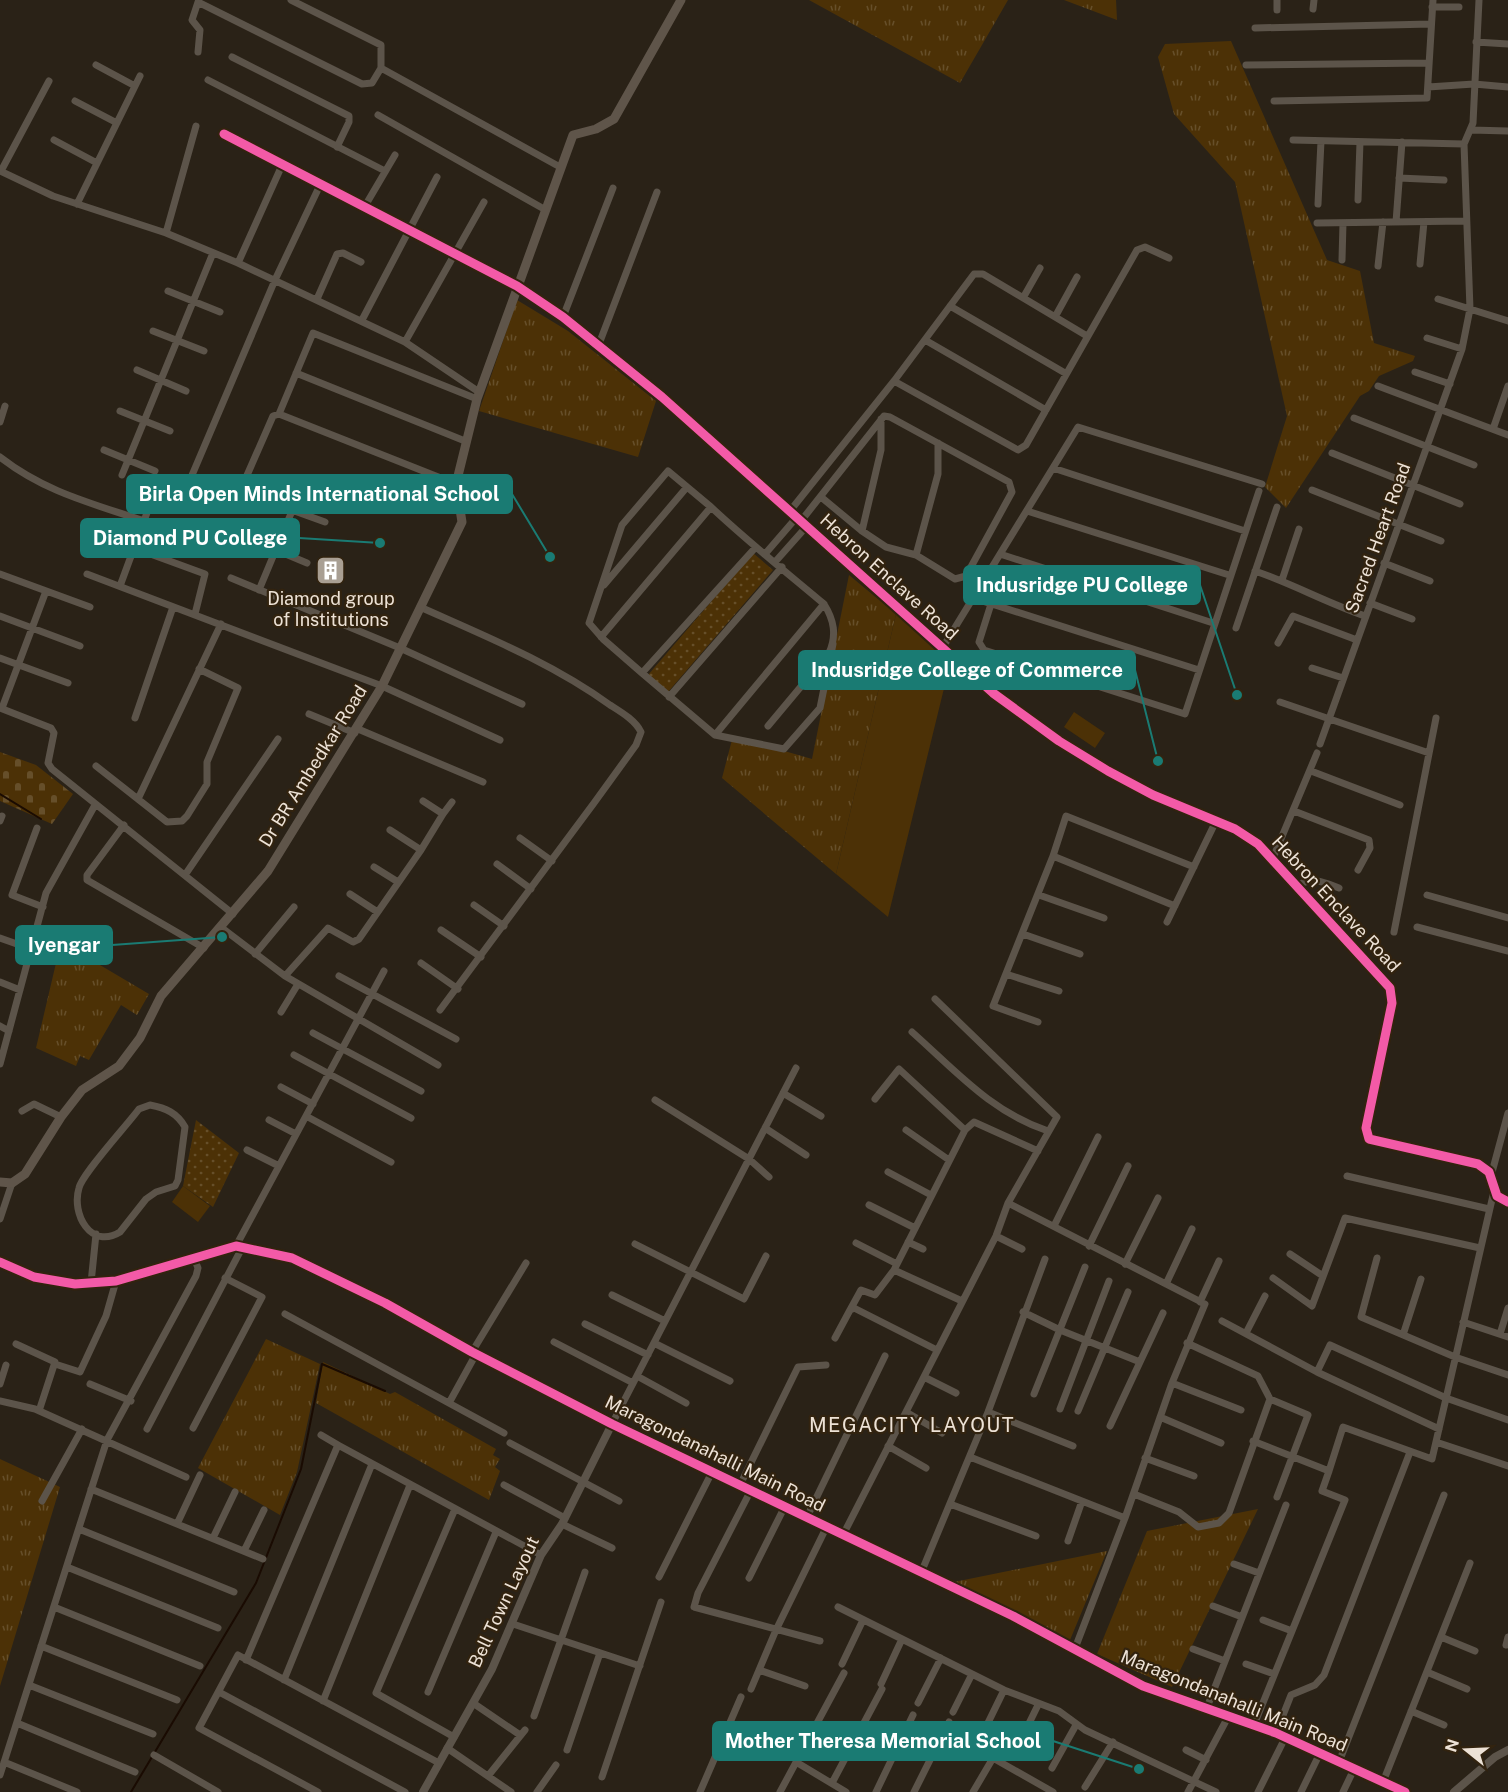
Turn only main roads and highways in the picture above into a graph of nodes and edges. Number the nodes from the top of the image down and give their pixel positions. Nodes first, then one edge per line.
1 (681, 0) edge
2 (0, 1182) edge

1 - 2 main road, Dr BR Ambedkar Road

